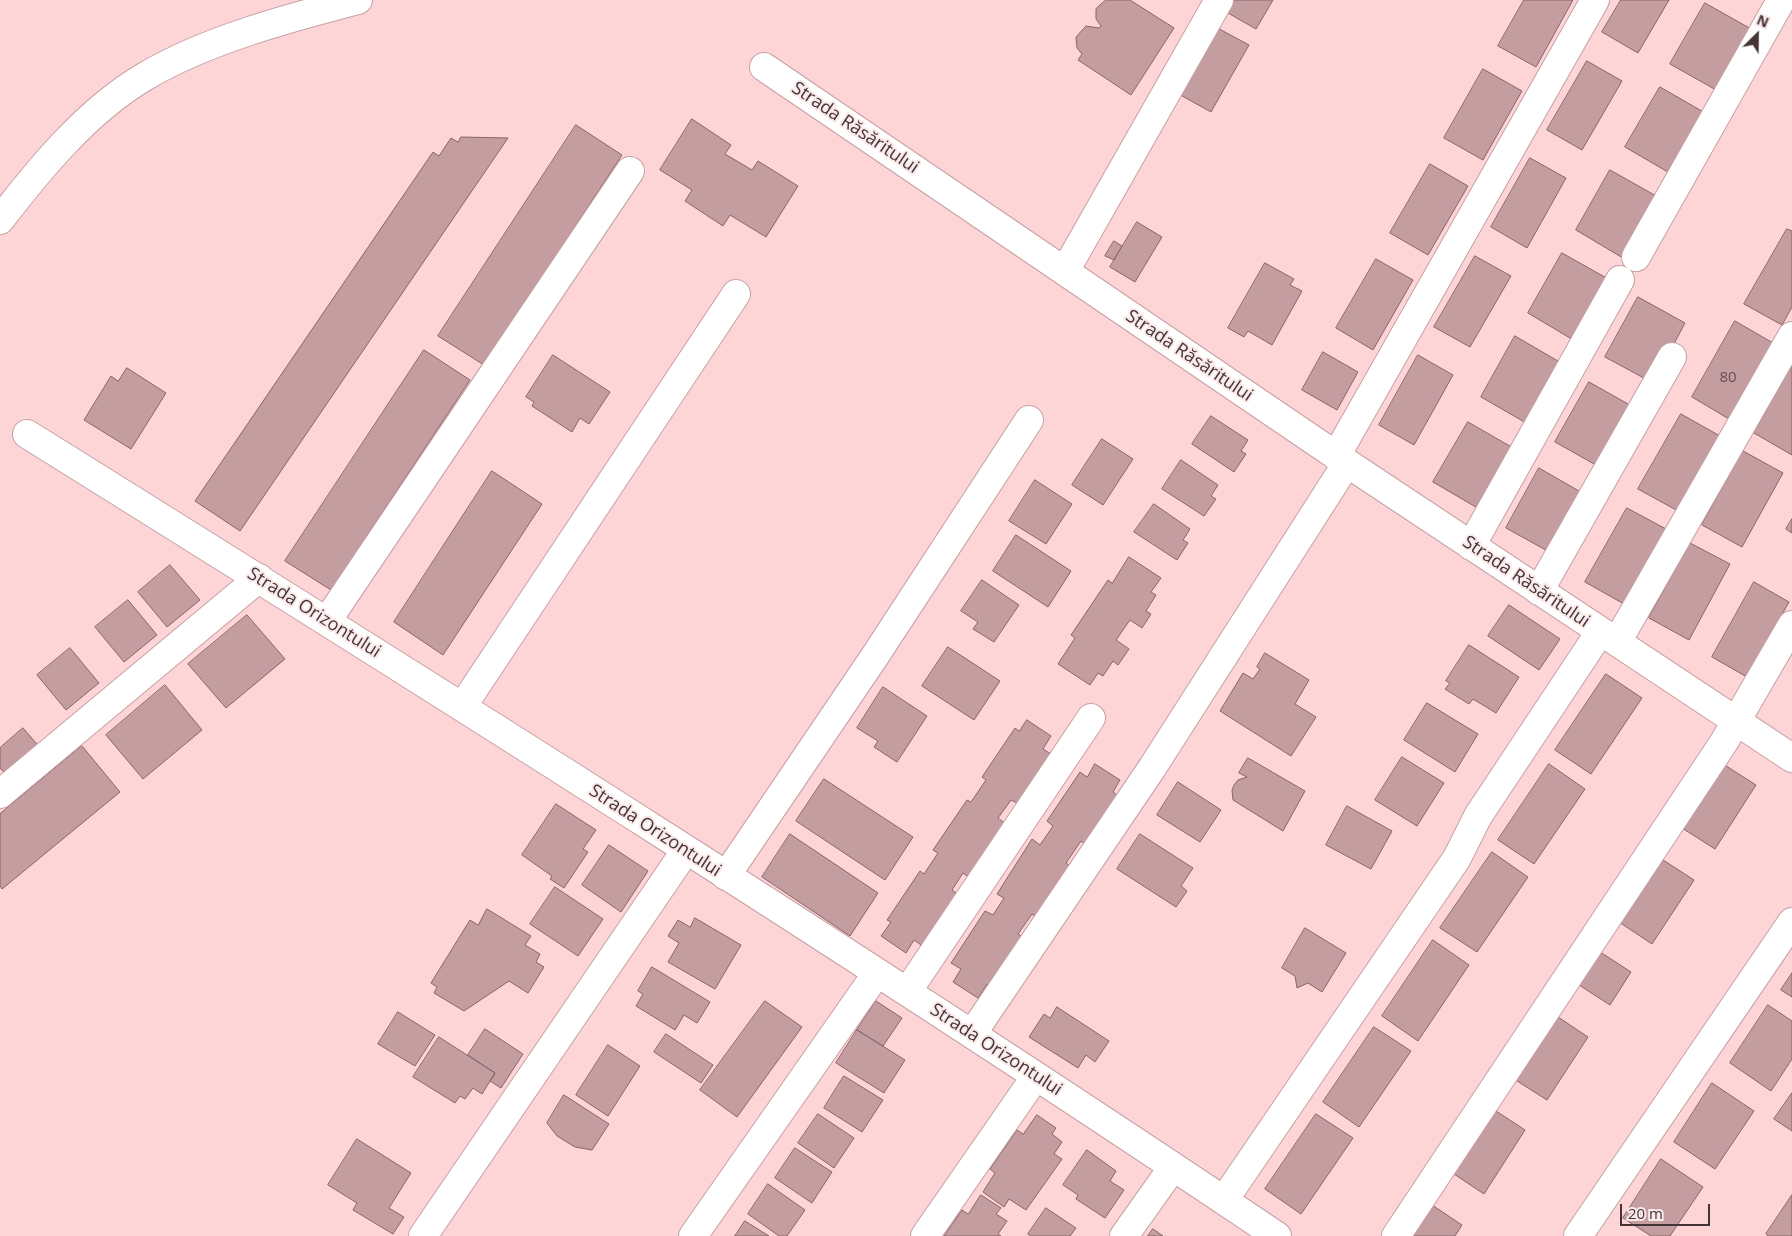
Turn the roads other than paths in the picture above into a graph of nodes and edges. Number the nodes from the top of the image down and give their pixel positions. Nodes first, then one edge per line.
1 (358, 0) edge
2 (1219, 0) edge
3 (1595, 0) edge
4 (1781, 6) edge
5 (764, 67) dead end
6 (630, 171) dead end
7 (0, 220) edge
8 (1636, 257) dead end
9 (1065, 271) junction
10 (1620, 280) dead end
11 (736, 294) dead end
12 (1792, 336) edge
13 (1672, 357) dead end
14 (1029, 420) dead end
15 (27, 434) dead end
16 (1342, 460) junction
17 (1471, 546) junction
18 (259, 578) junction
19 (1539, 591) junction
20 (328, 621) junction
21 (1792, 625) edge
22 (1609, 637) junction
23 (462, 707) junction
24 (1091, 718) dead end
25 (1737, 721) junction
26 (1792, 758) edge
27 (0, 794) edge
28 (686, 850) junction
29 (726, 876) junction
30 (1792, 922) edge
31 (877, 973) junction
32 (907, 992) junction
33 (972, 1034) junction
34 (1036, 1076) junction
35 (1173, 1166) junction
36 (1224, 1200) junction
37 (422, 1236) edge
38 (693, 1236) edge
39 (924, 1236) edge
40 (1124, 1236) edge
41 (1278, 1236) edge
42 (1396, 1236) edge
43 (1578, 1236) edge

1 - 7 street
2 - 9 street
3 - 16 street
4 - 8 street
5 - 9 street, Strada Răsăritului
6 - 20 street
9 - 16 street, Strada Răsăritului
10 - 17 street
11 - 23 street
12 - 22 street
13 - 19 street
14 - 29 street
15 - 18 street, Strada Orizontului
16 - 17 street, Strada Răsăritului
16 - 33 street
17 - 19 street, Strada Răsăritului
18 - 20 street, Strada Orizontului
18 - 27 street
19 - 22 street, Strada Răsăritului
20 - 23 street, Strada Orizontului
21 - 25 street
22 - 25 street, Strada Răsăritului
22 - 36 street
23 - 28 street, Strada Orizontului
24 - 32 street
25 - 26 street, Strada Răsăritului
25 - 42 street
28 - 29 street, Strada Orizontului
28 - 37 street
29 - 31 street, Strada Orizontului
30 - 43 street
31 - 32 street, Strada Orizontului
31 - 38 street
32 - 33 street, Strada Orizontului
33 - 34 street, Strada Orizontului
34 - 35 street, Strada Orizontului
34 - 39 street
35 - 36 street, Strada Orizontului
35 - 40 street
36 - 41 street, Strada Orizontului

